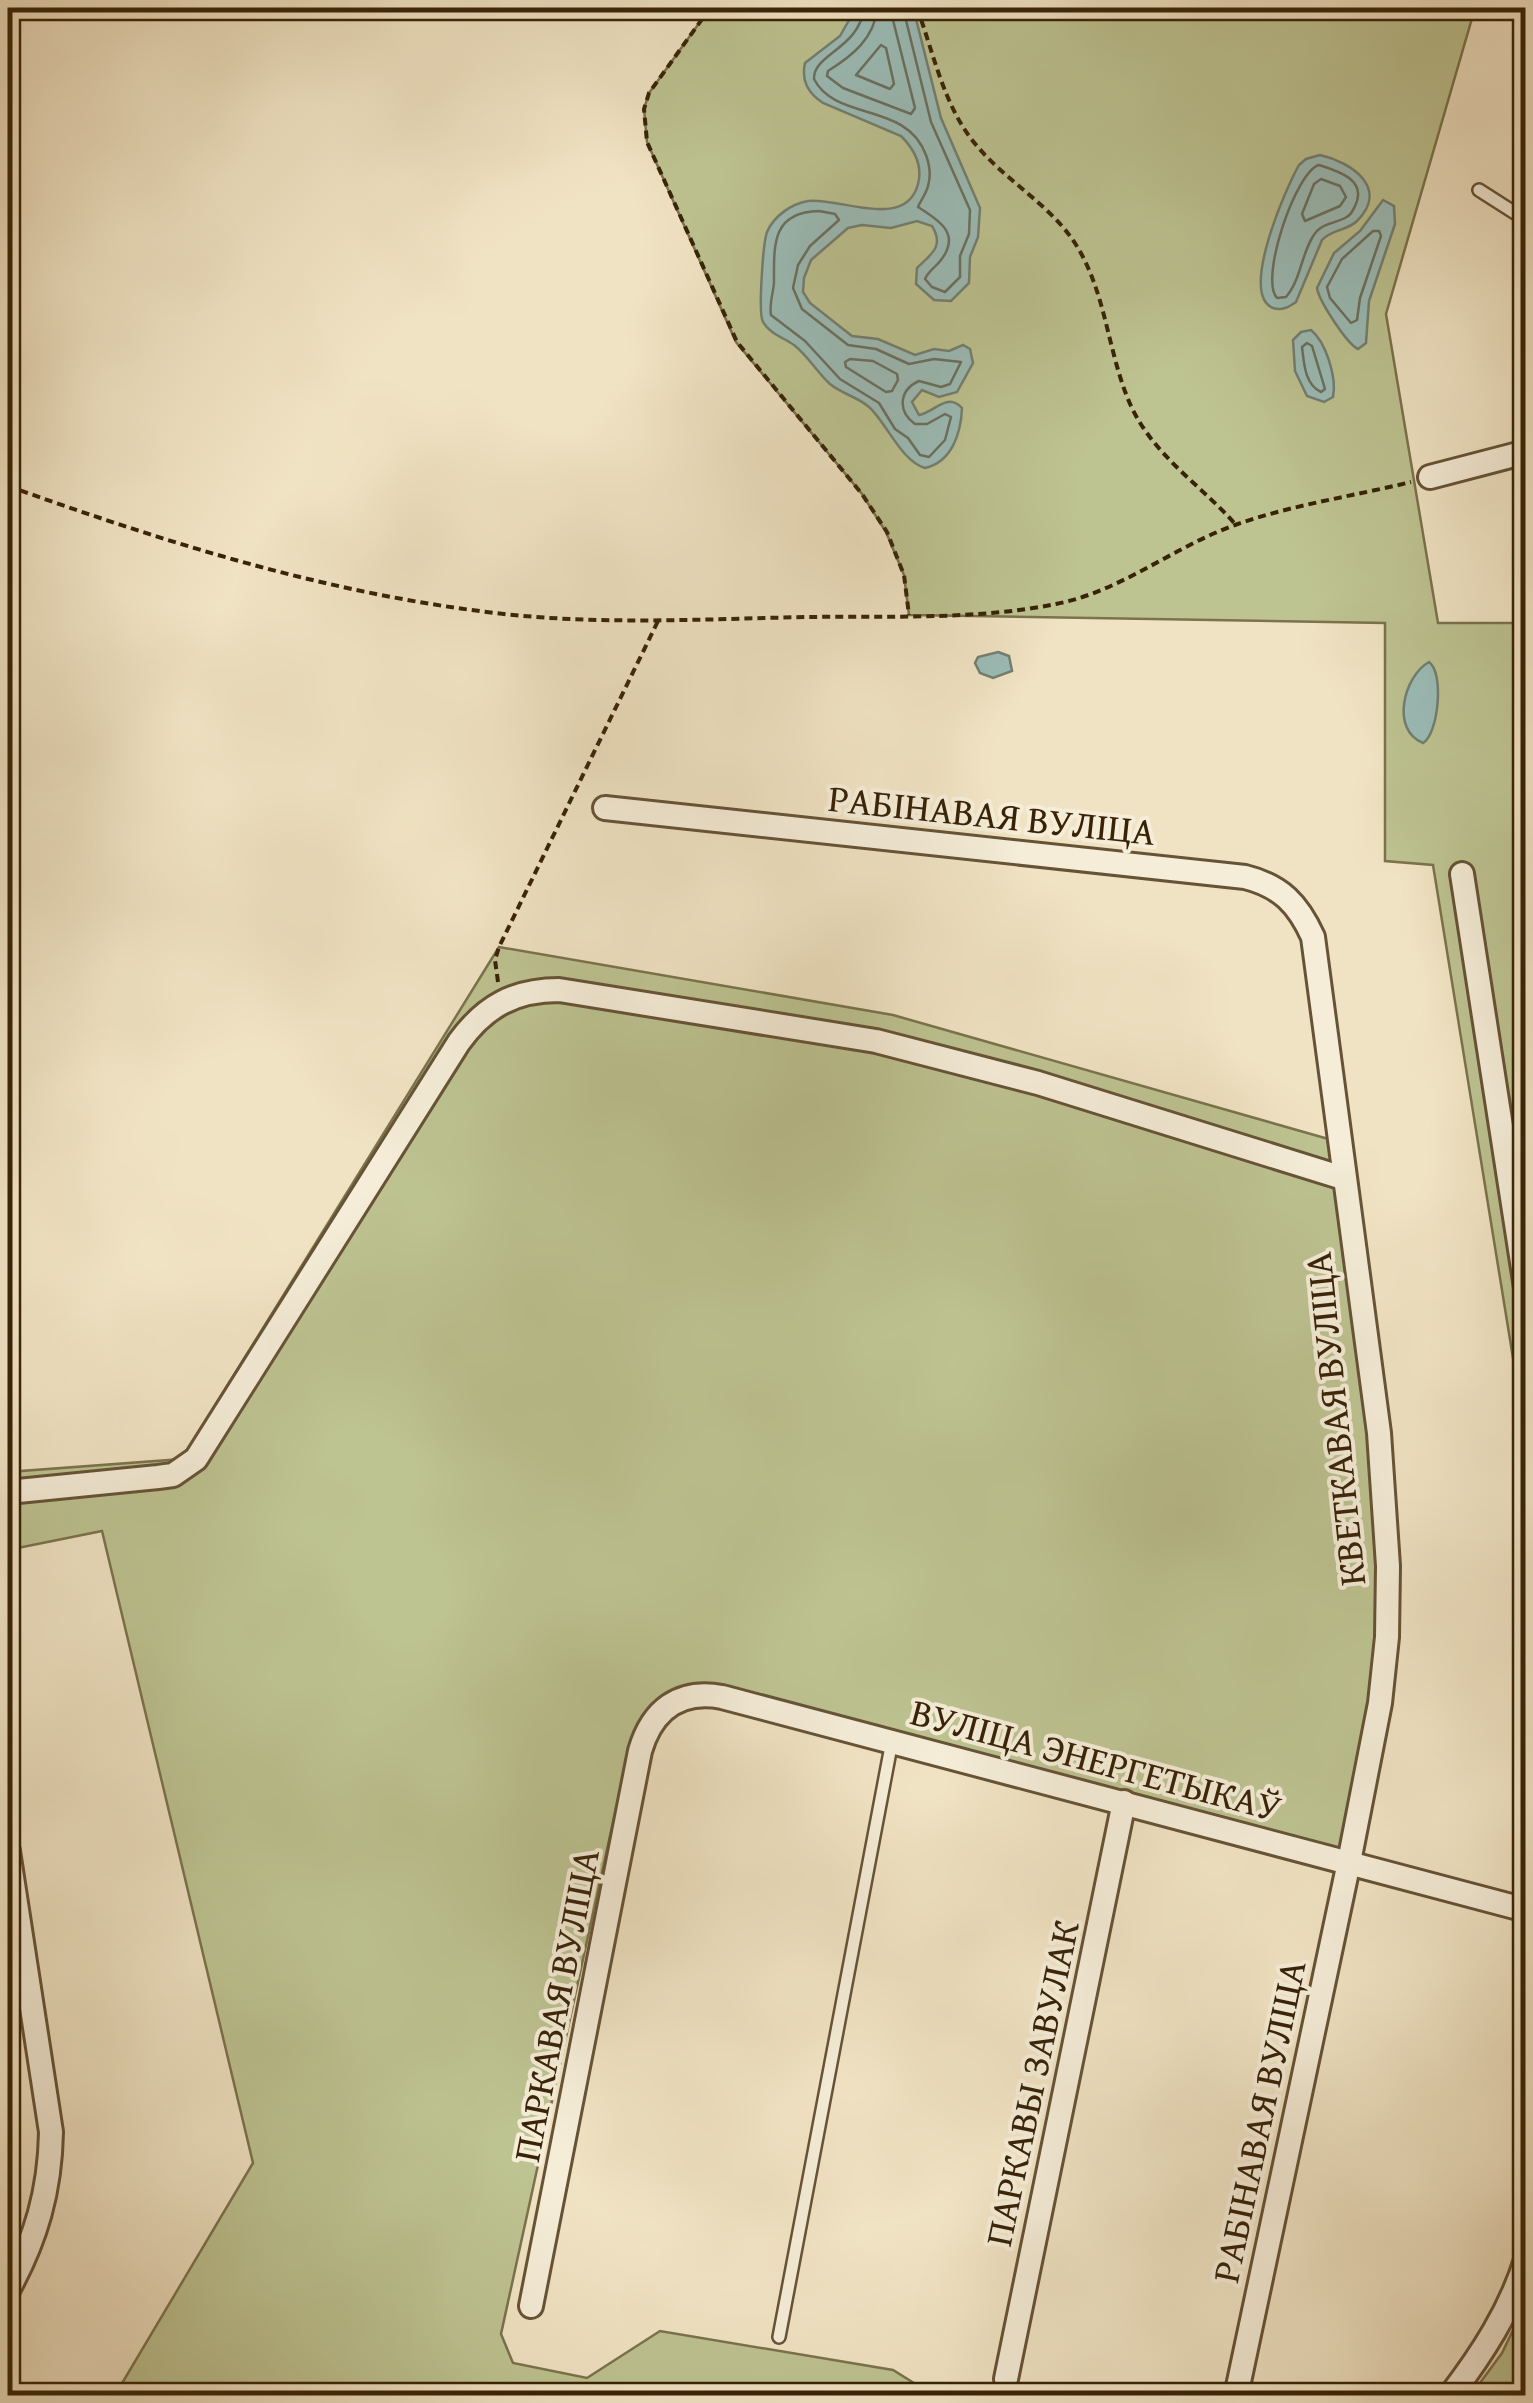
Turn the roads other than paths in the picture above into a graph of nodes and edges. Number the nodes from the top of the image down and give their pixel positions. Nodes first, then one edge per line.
1 (1479, 190) dead end
2 (1526, 220) edge
3 (1526, 452) edge
4 (1430, 477) road end
5 (605, 808) dead end
6 (1462, 874) dead end
7 (1318, 968) joint
8 (1343, 1178) junction
9 (1526, 1288) edge
10 (9, 1491) edge
11 (653, 1719) joint
12 (892, 1741) junction
13 (1124, 1802) junction
14 (8, 1850) edge
15 (1349, 1862) junction
16 (1526, 1910) edge
17 (1526, 2260) edge
18 (8, 2290) edge
19 (532, 2306) dead end
20 (779, 2338) dead end
21 (1006, 2379) dead end
22 (1236, 2396) edge
23 (1450, 2396) edge

1 - 2 lane
3 - 4 street
5 - 7 street, РАБІНАВАЯ ВУЛІЦА
6 - 9 street
7 - 8 street, КВЕТКАВАЯ ВУЛІЦА
8 - 10 street
8 - 15 street, КВЕТКАВАЯ ВУЛІЦА
11 - 12 street, ВУЛІЦА ЭНЕРГЕТЫКАЎ
11 - 19 street, ПАРКАВАЯ ВУЛІЦА
12 - 13 street, ВУЛІЦА ЭНЕРГЕТЫКАЎ
12 - 20 lane
13 - 15 street, ВУЛІЦА ЭНЕРГЕТЫКАЎ
13 - 21 street, ПАРКАВЫ ЗАВУЛАК
14 - 18 street
15 - 16 street, ВУЛІЦА ЭНЕРГЕТЫКАЎ
15 - 22 street, РАБІНАВАЯ ВУЛІЦА
17 - 23 street

